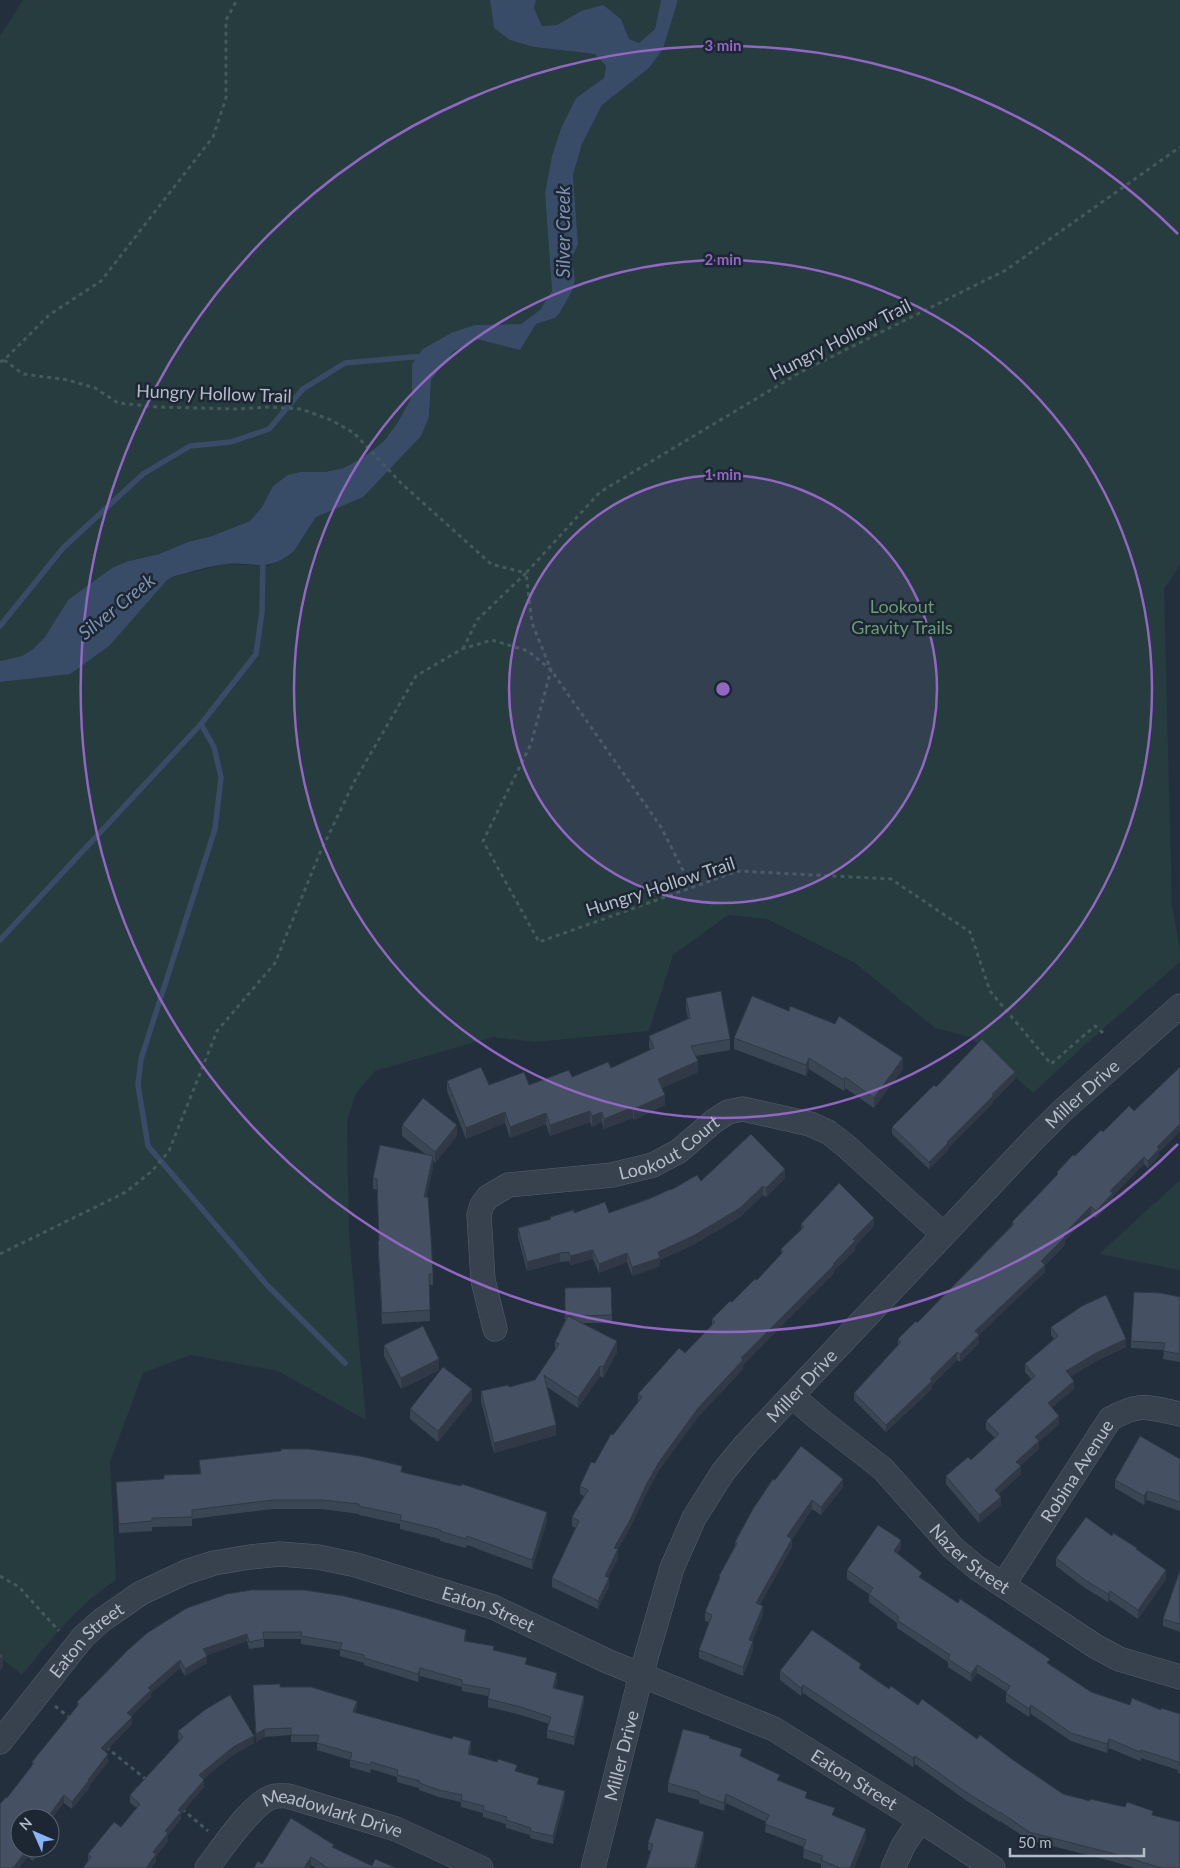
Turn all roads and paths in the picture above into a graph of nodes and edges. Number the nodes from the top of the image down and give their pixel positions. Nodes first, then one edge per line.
1 (237, 0) edge
2 (1180, 147) edge
3 (2, 361) edge
4 (526, 572) junction
5 (462, 649) junction
6 (551, 670) junction
7 (692, 888) junction
8 (1180, 1006) edge
9 (1103, 1033) dead end
10 (943, 1234) junction
11 (0, 1254) edge
12 (495, 1328) dead end
13 (792, 1396) junction
14 (1180, 1414) edge
15 (0, 1576) edge
16 (1003, 1585) junction
17 (59, 1631) dead end
18 (641, 1675) junction
19 (1180, 1677) edge
20 (55, 1706) dead end
21 (70, 1718) edge
22 (0, 1742) edge
23 (101, 1743) edge
24 (154, 1787) edge
25 (177, 1806) edge
26 (920, 1820) junction
27 (208, 1830) dead end
28 (207, 1868) edge
29 (481, 1868) edge
30 (593, 1868) edge
31 (893, 1868) edge
32 (992, 1868) edge

1 - 3 path, Hungry Hollow Trail
2 - 4 path, Hungry Hollow Trail
3 - 4 path, Hungry Hollow Trail
4 - 5 path
4 - 6 path
5 - 6 path
5 - 11 path
6 - 7 path
6 - 7 path, Hungry Hollow Trail
7 - 9 path, Hungry Hollow Trail
8 - 10 street, Miller Drive
10 - 12 street, Lookout Court
10 - 13 street, Miller Drive
13 - 16 street, Nazer Street
13 - 18 street, Miller Drive
14 - 16 street, Robina Avenue
15 - 17 path
16 - 19 street, Nazer Street
18 - 22 street, Eaton Street
18 - 26 street, Eaton Street
18 - 30 street, Miller Drive
20 - 21 path
23 - 24 path
25 - 27 path
26 - 31 street
26 - 32 street, Eaton Street
28 - 29 street, Meadowlark Drive

